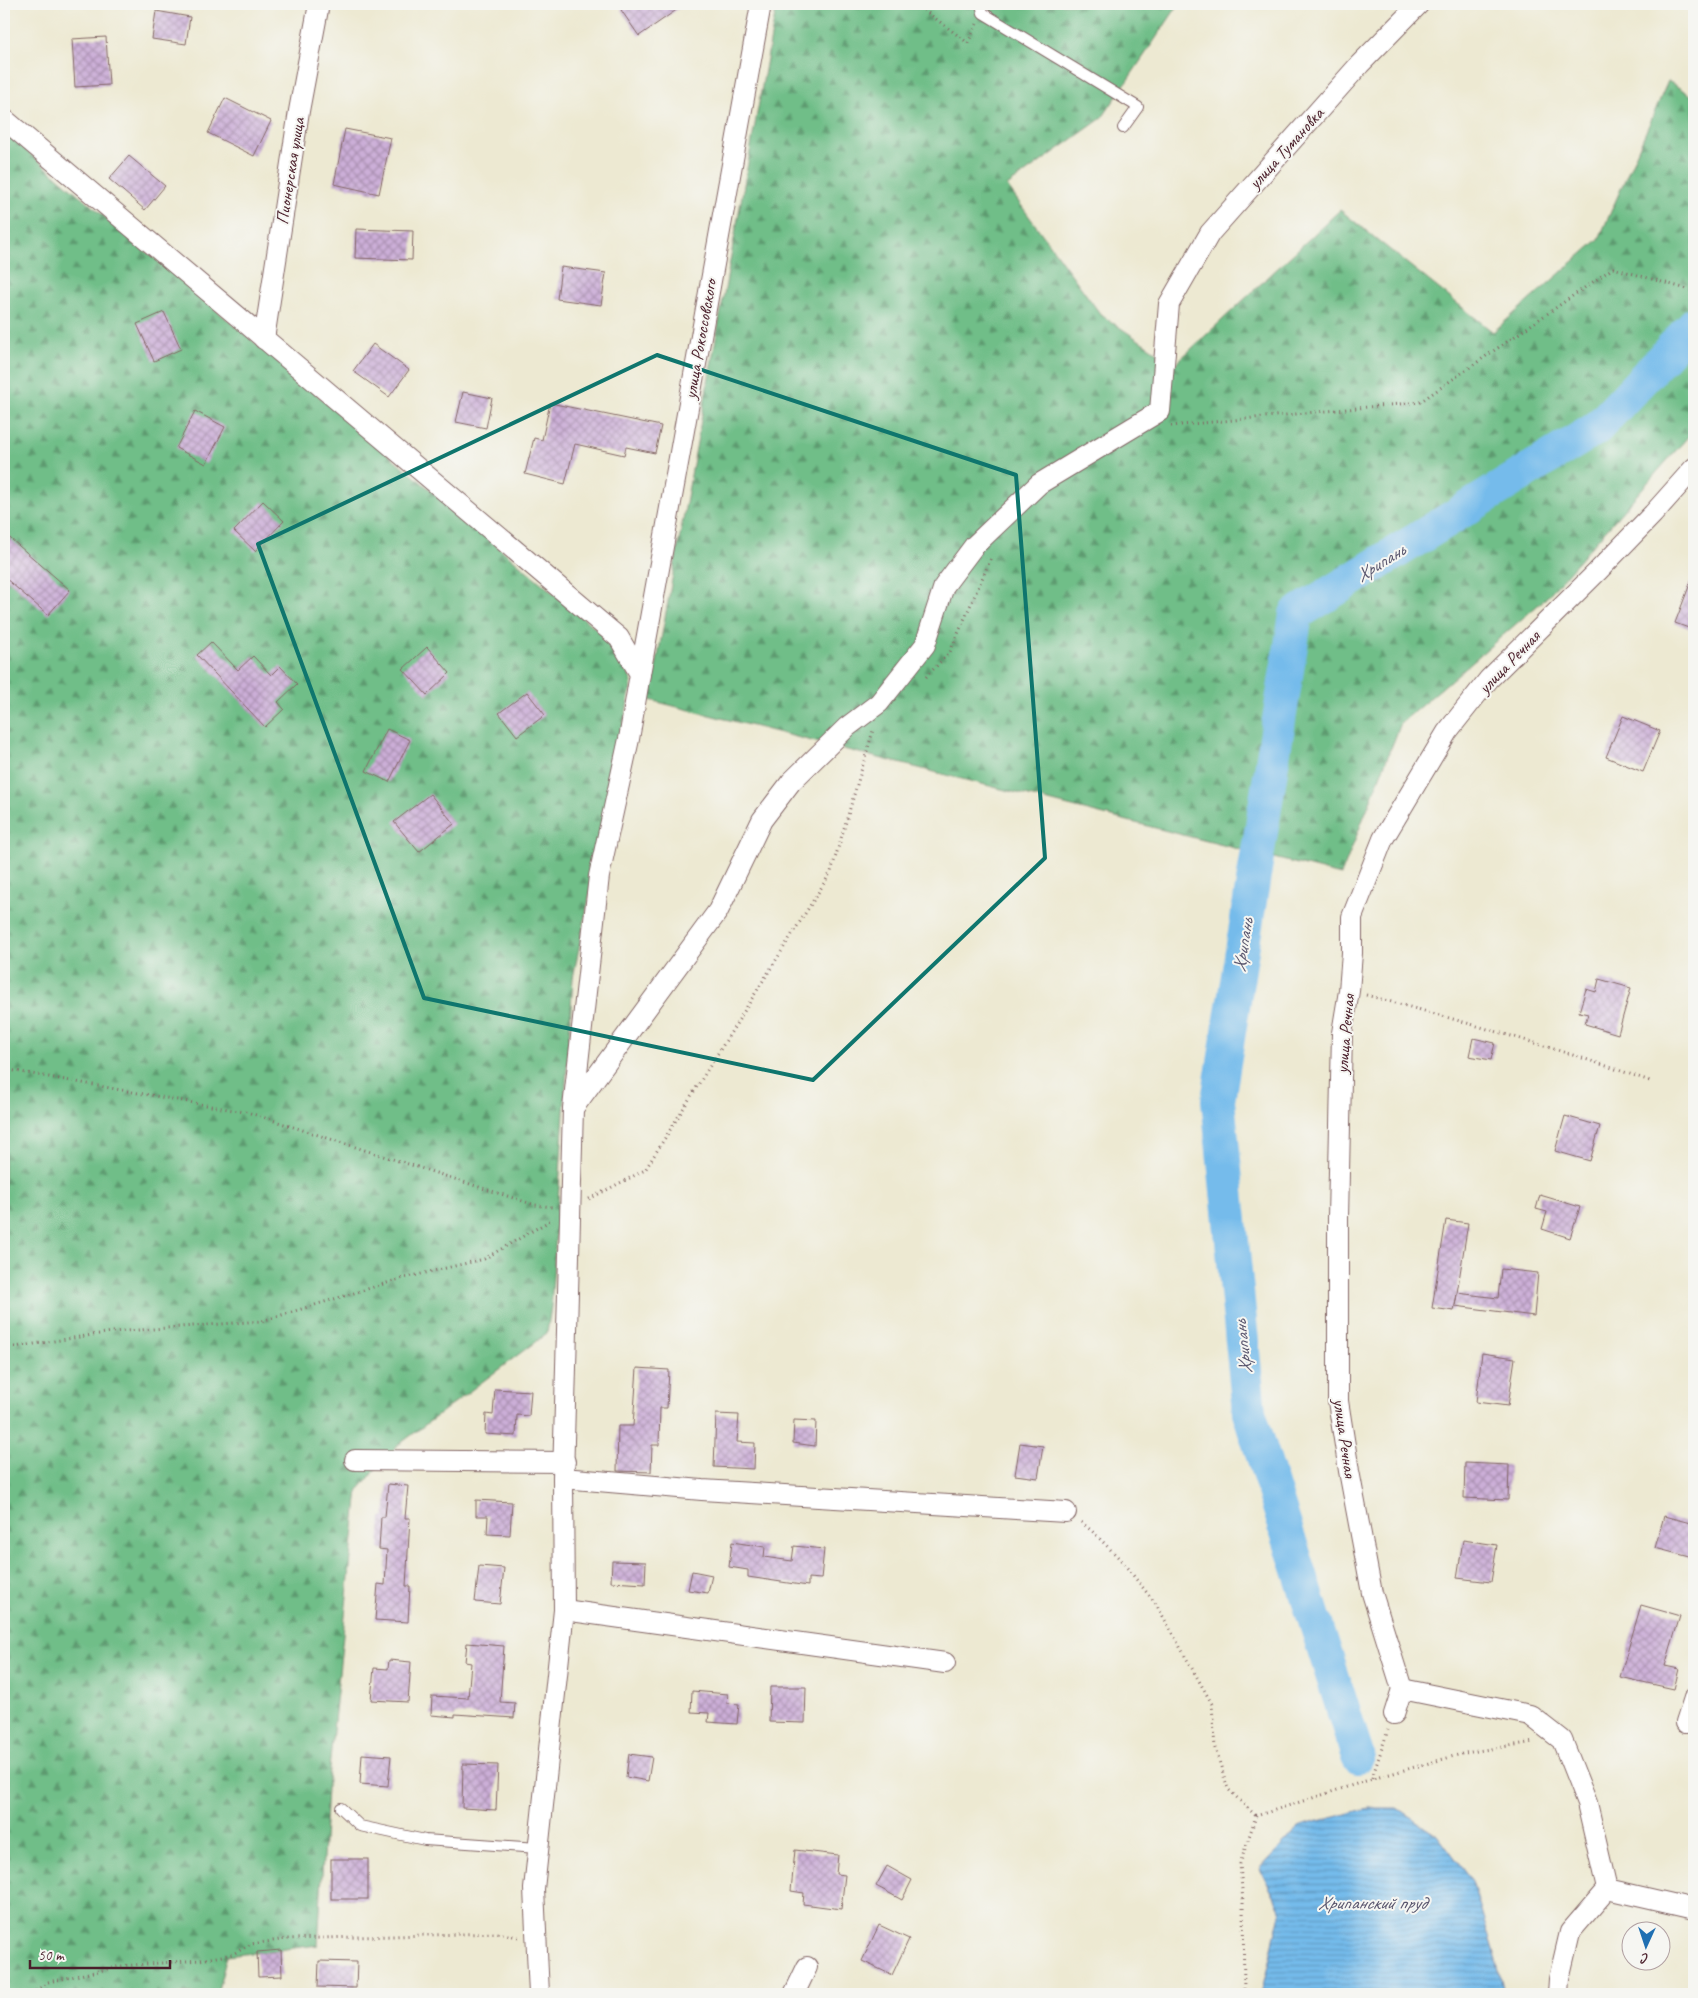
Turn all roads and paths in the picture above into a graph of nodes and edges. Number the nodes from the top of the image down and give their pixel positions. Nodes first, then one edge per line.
1 (319, 4) edge
2 (761, 4) edge
3 (916, 4) edge
4 (1419, 4) edge
5 (982, 8) edge
6 (4, 119) edge
7 (1123, 128) dead end
8 (1694, 291) edge
9 (264, 339) junction
10 (1168, 426) dead end
11 (1694, 468) edge
12 (995, 549) dead end
13 (640, 674) junction
14 (924, 679) dead end
15 (879, 725) dead end
16 (1349, 991) junction
17 (4, 1069) edge
18 (1650, 1082) dead end
19 (573, 1108) junction
20 (534, 1205) dead end
21 (570, 1209) junction
22 (4, 1347) edge
23 (355, 1460) dead end
24 (564, 1470) junction
25 (1066, 1512) joint
26 (564, 1610) junction
27 (945, 1663) dead end
28 (1402, 1689) junction
29 (1694, 1698) edge
30 (1394, 1714) joint
31 (1686, 1723) dead end
32 (1562, 1740) junction
33 (1372, 1779) junction
34 (341, 1808) dead end
35 (1256, 1816) junction
36 (538, 1848) junction
37 (1607, 1889) junction
38 (1694, 1909) edge
39 (536, 1940) junction
40 (808, 1967) dead end
41 (32, 1994) edge
42 (539, 1994) edge
43 (794, 1994) edge
44 (1244, 1994) edge
45 (1558, 1994) edge

1 - 9 street, Пионерская улица
2 - 13 street, улица Рокоссовского
3 - 5 path
4 - 19 street, улица Тумановка
5 - 7 lane
6 - 9 street
8 - 10 path
9 - 13 street
11 - 16 street, улица Речная
12 - 14 path
13 - 19 street, улица Рокоссовского
15 - 21 path
16 - 18 path
16 - 28 street, улица Речная
17 - 20 path
19 - 21 street, улица Рокоссовского
21 - 22 path
21 - 24 street, улица Рокоссовского
23 - 24 street
24 - 25 street
24 - 26 street, улица Рокоссовского
25 - 35 path
26 - 27 street
26 - 36 street, улица Рокоссовского
28 - 30 street
28 - 32 street
29 - 31 street
30 - 33 path
32 - 33 path
32 - 37 street
33 - 35 path
34 - 36 lane
35 - 44 path
36 - 39 street, улица Рокоссовского
37 - 38 street
37 - 45 street
39 - 41 path
39 - 42 street, улица Рокоссовского
40 - 43 street

